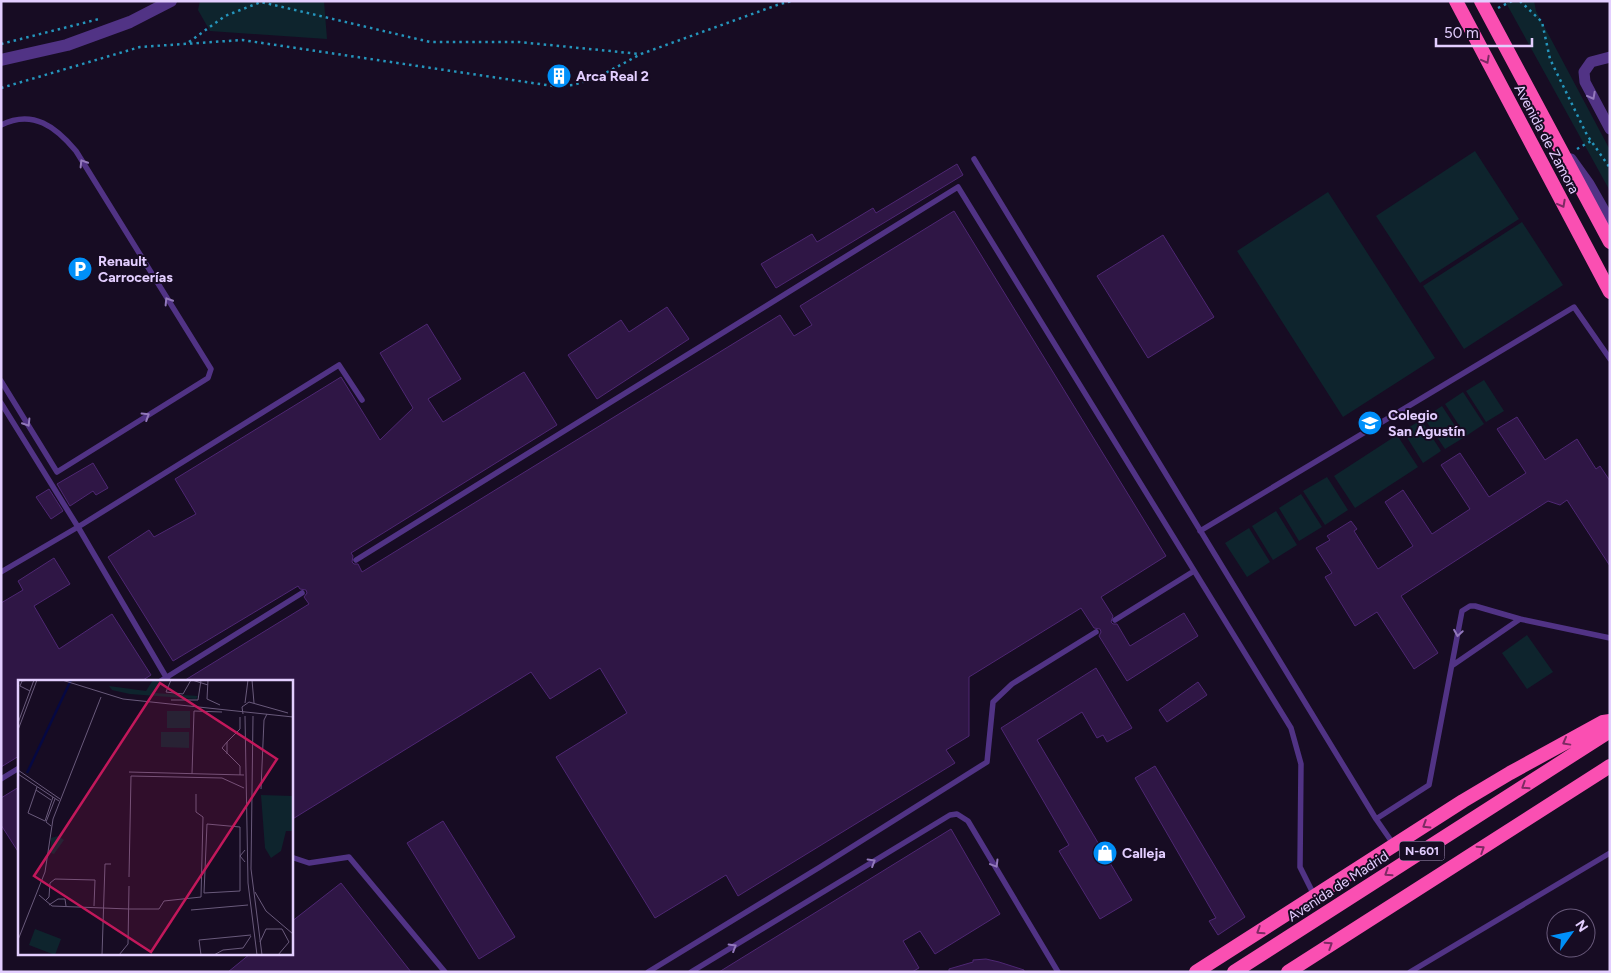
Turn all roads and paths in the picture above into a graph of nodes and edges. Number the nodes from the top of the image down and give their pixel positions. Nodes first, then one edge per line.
1 (171, 1) edge
2 (792, 1) edge
3 (1456, 1) edge
4 (1481, 1) edge
5 (1512, 1) edge
6 (1520, 1) edge
7 (262, 2) edge
8 (1497, 9) dead end
9 (107, 16) dead end
10 (188, 43) junction
11 (1, 44) edge
12 (641, 54) junction
13 (1610, 57) edge
14 (1, 60) edge
15 (1, 88) edge
16 (1, 125) edge
17 (1610, 129) edge
18 (1553, 134) junction
19 (1591, 142) junction
20 (1577, 149) dead end
21 (974, 159) dead end
22 (1610, 168) edge
23 (1610, 221) edge
24 (1610, 242) edge
25 (1610, 292) edge
26 (1610, 359) edge
27 (1, 381) edge
28 (362, 400) dead end
29 (1, 403) edge
30 (78, 527) junction
31 (1200, 531) junction
32 (356, 560) dead end
33 (1194, 570) junction
34 (1, 572) edge
35 (302, 593) dead end
36 (1520, 619) junction
37 (1115, 620) dead end
38 (1096, 632) dead end
39 (1610, 638) edge
40 (1453, 665) junction
41 (168, 679) edge
42 (1610, 721) edge
43 (1610, 731) edge
44 (1610, 766) edge
45 (18, 769) edge
46 (1, 779) edge
47 (1376, 818) junction
48 (1394, 845) junction
49 (1610, 853) edge
50 (292, 857) edge
51 (1314, 896) junction
52 (445, 972) edge
53 (648, 972) edge
54 (691, 972) edge
55 (1058, 972) edge
56 (1196, 972) edge
57 (1234, 972) edge
58 (1288, 972) edge
59 (1410, 972) edge

1 - 14 street
2 - 12 path
3 -> 25 highway, Avenida de Zamora
4 - 18 highway, Avenida de Zamora
5 - 8 path
6 - 19 path
7 - 10 path
7 - 12 path
9 - 11 path
10 - 12 path
10 - 15 path
13 -> 17 street
27 -> 16 lane
18 - 23 street
18 - 24 highway, Avenida de Zamora
19 - 20 path
19 - 22 path
21 - 31 lane
26 - 31 lane
28 - 30 lane
29 - 30 lane
30 - 34 lane
30 - 41 lane
31 - 47 lane
32 - 33 lane
33 - 37 lane
33 - 51 lane
35 - 41 lane
36 - 39 lane
36 - 40 lane
36 -> 40 lane
38 - 53 lane
40 - 47 lane
42 -> 48 highway
43 -> 57 highway, Avenida de Madrid / N-601
58 -> 44 highway, N-601
45 - 46 lane
47 - 48 lane
48 - 51 highway
49 - 59 lane
50 - 52 lane
51 -> 56 highway
54 -> 55 lane

